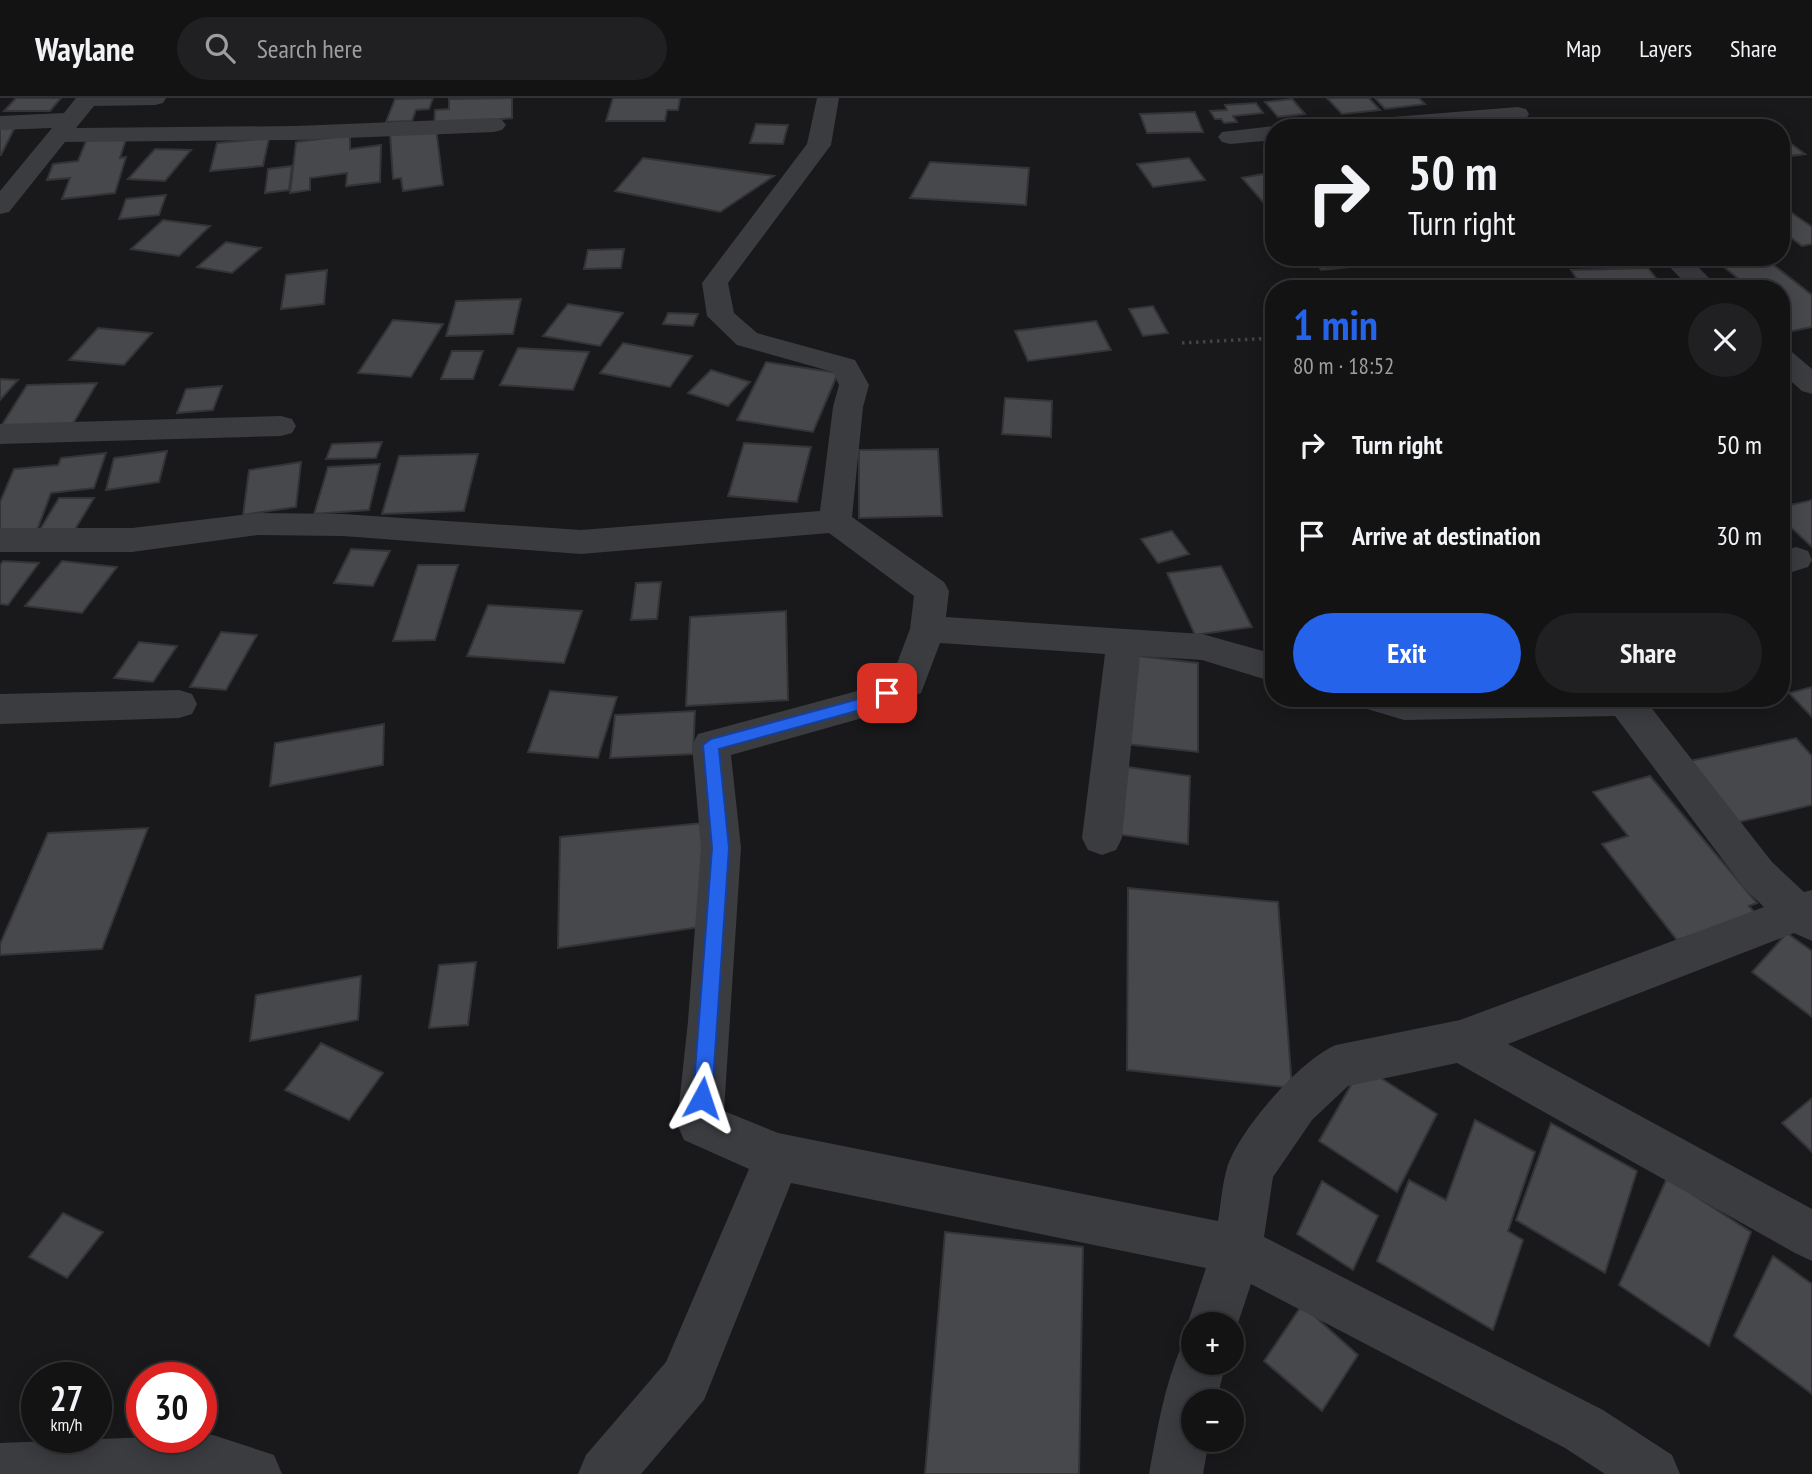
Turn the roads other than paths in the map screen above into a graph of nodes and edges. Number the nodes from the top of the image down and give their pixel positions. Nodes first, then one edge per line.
1 (155, 98) edge
2 (828, 98) edge
3 (1501, 98) edge
4 (87, 99) edge
5 (1524, 119) edge
6 (0, 123) edge
7 (494, 125) dead end
8 (64, 127) junction
9 (1265, 134) edge
10 (1230, 137) dead end
11 (0, 207) edge
12 (1683, 266) edge
13 (1697, 280) edge
14 (1790, 365) edge
15 (1812, 385) edge
16 (281, 426) dead end
17 (0, 434) edge
18 (835, 521) junction
19 (0, 540) edge
20 (927, 629) junction
21 (1124, 642) junction
22 (1265, 665) edge
23 (179, 704) dead end
24 (1633, 707) edge
25 (0, 709) edge
26 (1101, 838) dead end
27 (1807, 915) edge
28 (1460, 1041) junction
29 (778, 1157) junction
30 (1812, 1236) edge
31 (1237, 1250) junction
32 (1217, 1312) edge
33 (1196, 1375) edge
34 (0, 1470) edge
35 (256, 1474) edge
36 (605, 1474) edge
37 (1176, 1474) edge
38 (1653, 1474) edge

1 - 4 street
2 - 18 street
3 - 5 street
4 - 8 street
6 - 8 street
7 - 8 street
8 - 11 street
9 - 10 street
12 - 13 street
14 - 15 street
16 - 17 street
18 - 19 street
18 - 20 street
20 - 21 street
20 - 29 street
21 - 22 street
21 - 26 street
23 - 25 street
24 - 27 street
27 - 28 street
28 - 30 street
28 - 31 street
29 - 31 street
29 - 36 street
31 - 32 street
31 - 38 street
33 - 37 street
34 - 35 street

